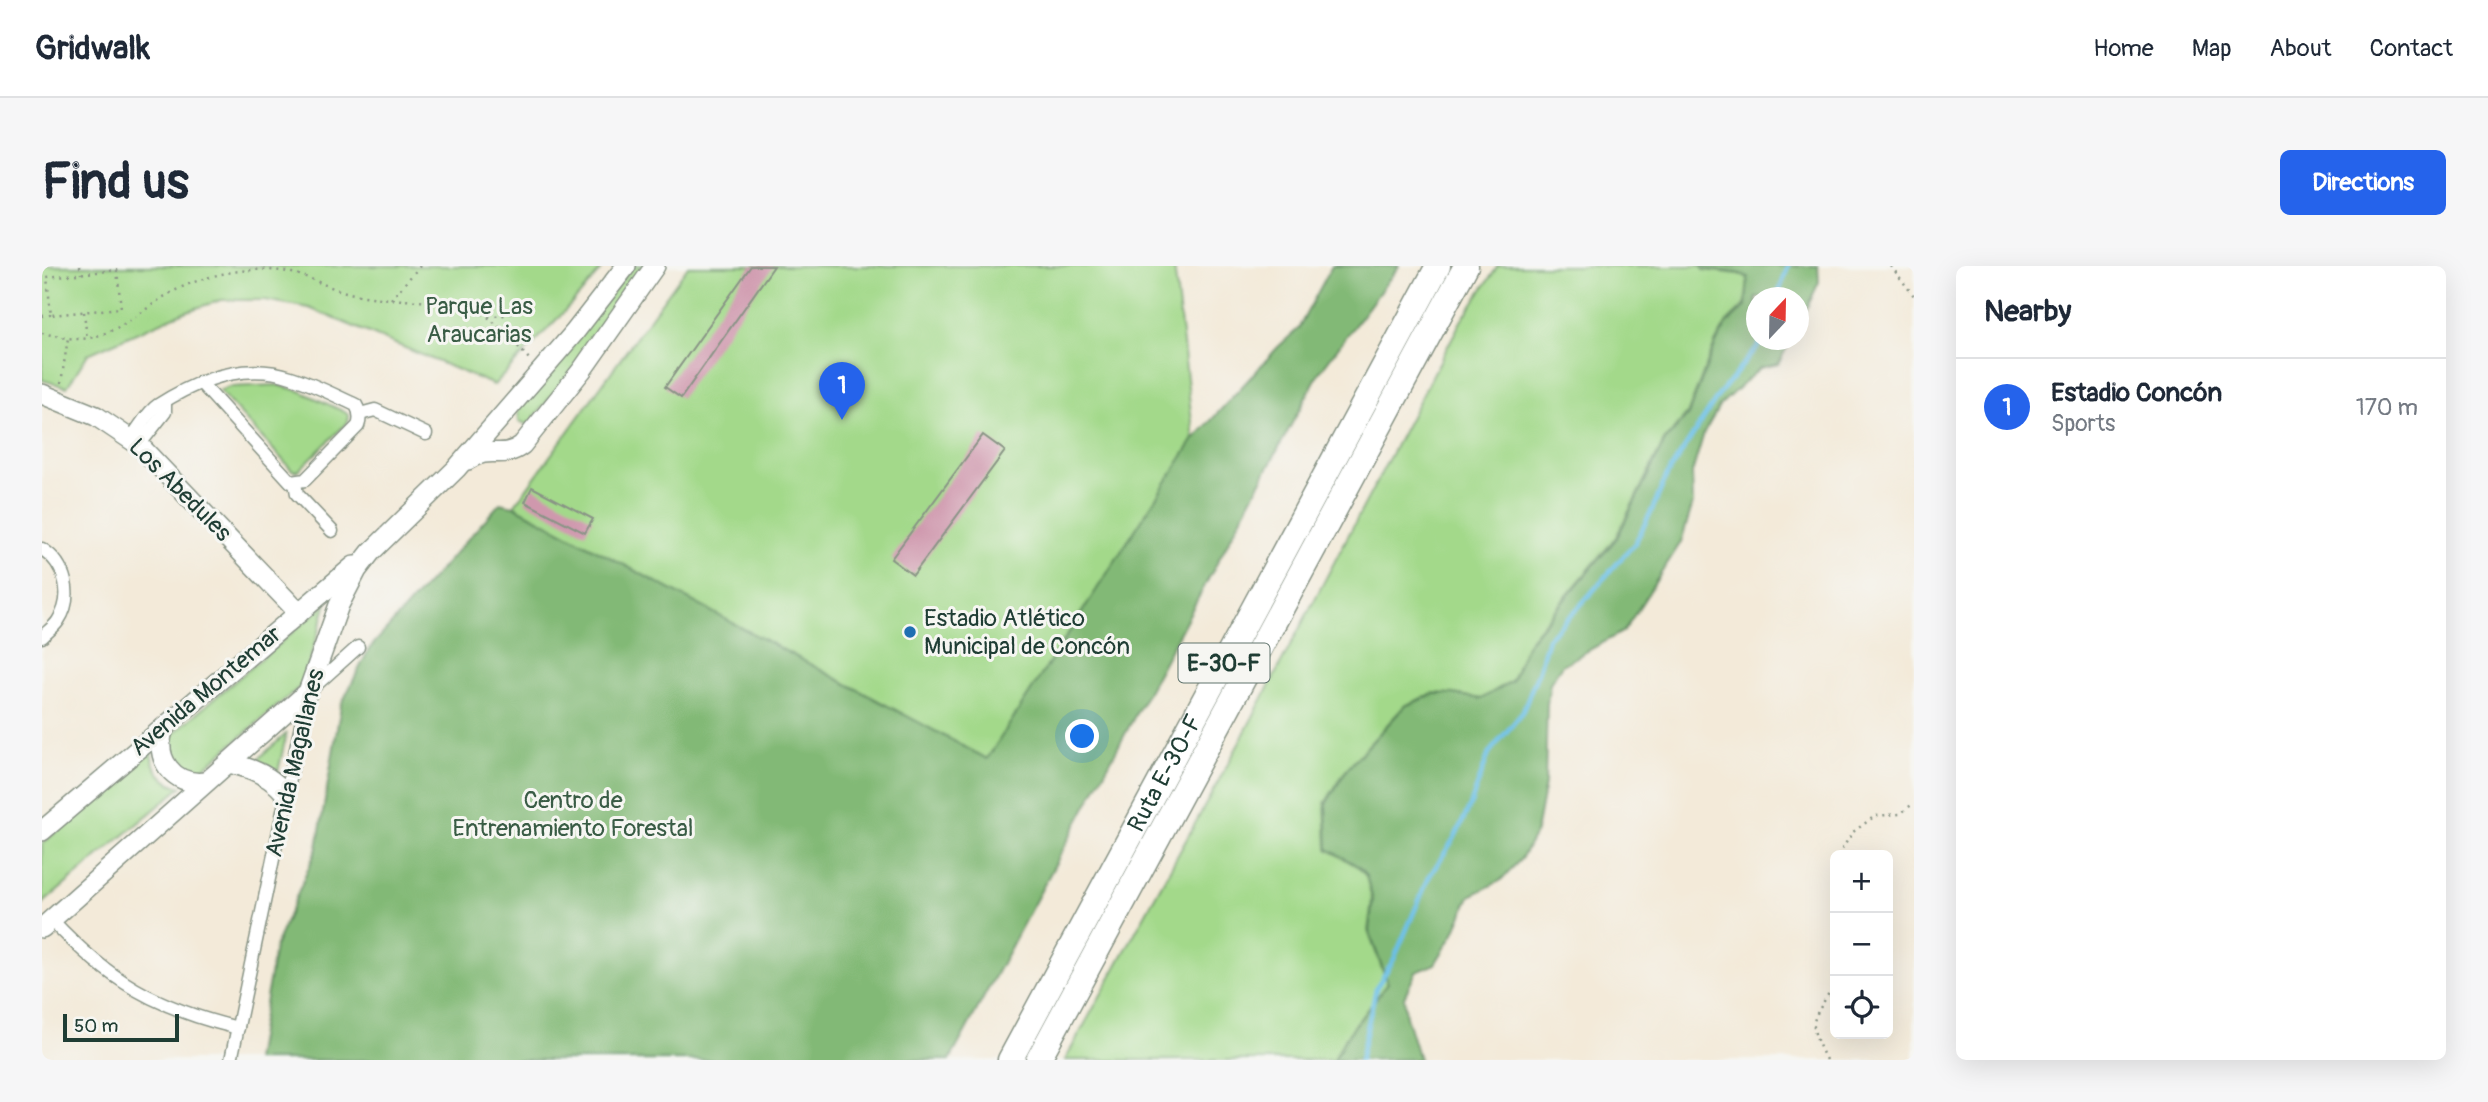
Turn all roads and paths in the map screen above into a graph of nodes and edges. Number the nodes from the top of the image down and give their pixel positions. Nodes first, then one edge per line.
1 (80, 266) edge
2 (420, 266) edge
3 (626, 266) edge
4 (655, 266) edge
5 (1438, 266) edge
6 (1466, 266) edge
7 (1891, 266) edge
8 (81, 274) junction
9 (42, 278) edge
10 (1914, 296) edge
11 (391, 299) junction
12 (530, 299) dead end
13 (468, 311) junction
14 (84, 312) junction
15 (42, 316) edge
16 (42, 333) edge
17 (68, 338) junction
18 (87, 339) junction
19 (540, 373) junction
20 (200, 382) junction
21 (50, 397) edge
22 (514, 403) junction
23 (360, 414) junction
24 (426, 434) dead end
25 (529, 437) junction
26 (135, 442) junction
27 (456, 469) junction
28 (295, 483) junction
29 (332, 531) dead end
30 (42, 549) edge
31 (371, 552) junction
32 (299, 613) junction
33 (42, 636) edge
34 (358, 647) dead end
35 (308, 692) junction
36 (164, 728) junction
37 (228, 763) junction
38 (205, 782) junction
39 (285, 793) junction
40 (1914, 803) edge
41 (42, 831) edge
42 (1841, 850) edge
43 (47, 924) edge
44 (1830, 992) edge
45 (238, 1028) junction
46 (231, 1060) edge
47 (1010, 1060) edge
48 (1038, 1060) edge
49 (1826, 1060) edge

1 - 8 path
2 - 11 path
3 - 19 main road, Avenida Magallanes
4 - 25 main road, Avenida Magallanes
5 - 47 highway, Ruta E-30-F / E-30-F
6 - 48 highway, Ruta E-30-F / E-30-F
7 - 10 path
8 - 14 path
8 - 14 path
9 - 15 path
11 - 13 path
11 - 18 path
12 - 13 path
13 - 19 path
14 - 18 path
16 - 17 path
17 - 18 path
17 - 21 path
19 - 22 main road, Avenida Magallanes
20 - 23 street
20 - 26 street
20 - 28 street
21 - 26 main road, Los Abedules
22 - 25 main road
22 - 27 main road, Avenida Magallanes
23 - 24 street
23 - 28 street
25 - 27 main road, Avenida Magallanes
26 - 32 main road, Los Abedules
27 - 31 main road, Avenida Magallanes
28 - 29 street
30 - 33 street
31 - 32 main road, Avenida Montemar
31 - 35 main road, Avenida Magallanes
32 - 36 main road, Avenida Montemar
34 - 35 street
35 - 37 main road
35 - 39 street, Avenida Magallanes
36 - 38 main road
36 - 41 main road, Avenida Montemar
37 - 38 main road
37 - 39 main road
38 - 43 main road
39 - 45 street, Avenida Magallanes
40 - 42 path
43 - 45 street
44 - 49 path
45 - 46 street, Avenida Magallanes

